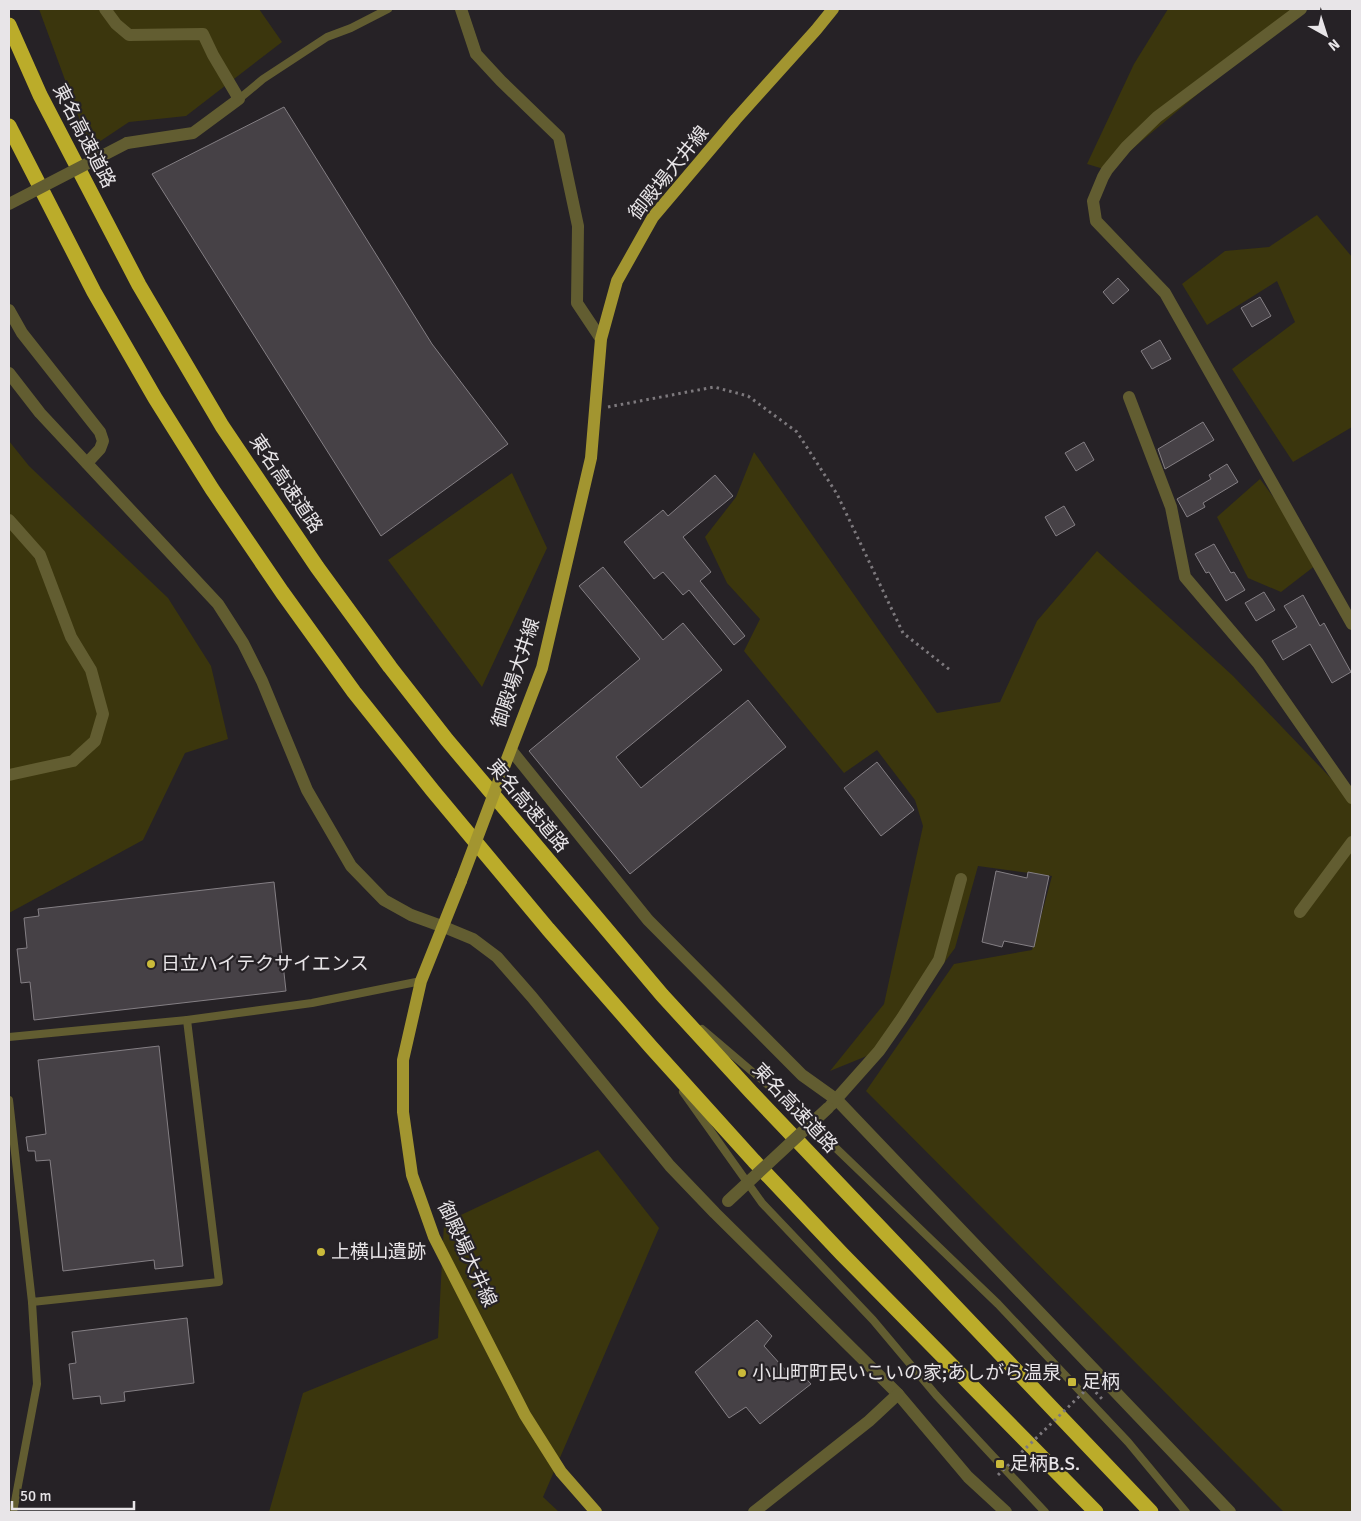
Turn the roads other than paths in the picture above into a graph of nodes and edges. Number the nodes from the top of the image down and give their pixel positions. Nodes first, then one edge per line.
1 (105, 9) edge
2 (388, 9) edge
3 (461, 9) edge
4 (833, 9) edge
5 (1301, 9) edge
6 (9, 25) edge
7 (240, 99) junction
8 (9, 126) edge
9 (9, 204) edge
10 (9, 310) edge
11 (601, 340) junction
12 (9, 373) edge
13 (1129, 397) dead end
14 (87, 463) junction
15 (9, 520) edge
16 (1352, 624) edge
17 (510, 750) junction
18 (9, 775) edge
19 (1352, 798) edge
20 (1352, 842) edge
21 (961, 879) dead end
22 (1300, 912) dead end
23 (444, 927) junction
24 (421, 981) junction
25 (662, 995) junction
26 (187, 1020) junction
27 (9, 1037) edge
28 (651, 1047) junction
29 (9, 1100) edge
30 (833, 1104) junction
31 (714, 1213) junction
32 (32, 1302) junction
33 (898, 1394) junction
34 (13, 1512) edge
35 (596, 1512) edge
36 (754, 1512) edge
37 (1006, 1512) edge
38 (1045, 1512) edge
39 (1096, 1512) edge
40 (1151, 1512) edge
41 (1186, 1512) edge
42 (1230, 1512) edge

1 - 7 street
2 - 7 lane
3 - 11 street
4 - 11 main road, 御殿場大井線
5 - 16 street
6 - 25 highway, 東名高速道路
7 - 9 street, bridge
8 - 28 highway
10 - 14 street
11 - 17 main road, 御殿場大井線
12 - 14 street
13 - 19 street
14 - 23 street
15 - 18 street
17 - 23 main road, 御殿場大井線, bridge
17 - 30 street
20 - 22 street
21 - 30 street
23 - 24 main road, 御殿場大井線
23 - 31 street
24 - 26 lane
24 - 35 main road, 御殿場大井線
25 - 40 highway, 東名高速道路
25 - 41 lane
26 - 27 lane
26 - 32 lane
28 - 38 lane
28 - 39 highway
29 - 32 lane
30 - 31 street, bridge
30 - 42 street
31 - 33 street
32 - 34 lane
33 - 36 street
33 - 37 street

